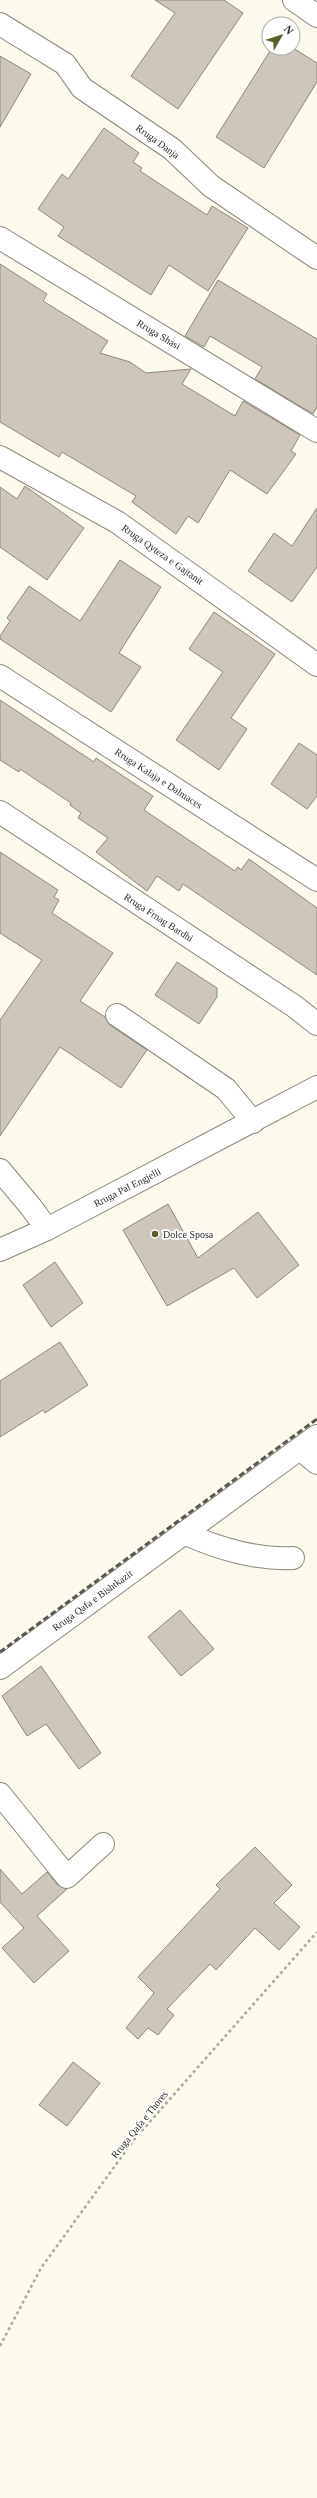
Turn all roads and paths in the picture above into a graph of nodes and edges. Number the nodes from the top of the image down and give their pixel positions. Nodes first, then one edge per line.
1 (294, 0) edge
2 (317, 16) edge
3 (0, 24) edge
4 (0, 238) edge
5 (317, 258) edge
6 (317, 431) edge
7 (0, 456) edge
8 (317, 665) edge
9 (0, 676) edge
10 (0, 812) edge
11 (317, 880) edge
12 (117, 1016) dead end
13 (317, 1024) edge
14 (317, 1087) edge
15 (253, 1122) junction
16 (0, 1170) edge
17 (47, 1229) junction
18 (0, 1250) edge
19 (317, 1436) edge
20 (300, 1449) junction
21 (317, 1463) edge
22 (184, 1533) junction
23 (293, 1558) dead end
24 (0, 1668) edge
25 (0, 1794) edge
26 (103, 1844) dead end
27 (317, 1932) edge
28 (0, 2346) edge

1 - 2 street
3 - 5 street, Rruga Danja
4 - 6 street, Rruga Shasi
7 - 8 street, Rruga Qyteza e Gajtanit
9 - 11 street, Rruga Kalaja e Dalmaces
10 - 13 street, Rruga Frnag Bardhi
12 - 15 street
14 - 15 street, Rruga Pal Engjelli
15 - 17 street, Rruga Pal Engjelli
16 - 17 street
17 - 18 street, Rruga Pal Engjelli
19 - 20 street, Rruga Qafa e Bishtkazit
20 - 21 street
20 - 22 street, Rruga Qafa e Bishtkazit
22 - 23 street
22 - 24 street, Rruga Qafa e Bishtkazit
25 - 26 street
27 - 28 path, Rruga Qafa e Thores

